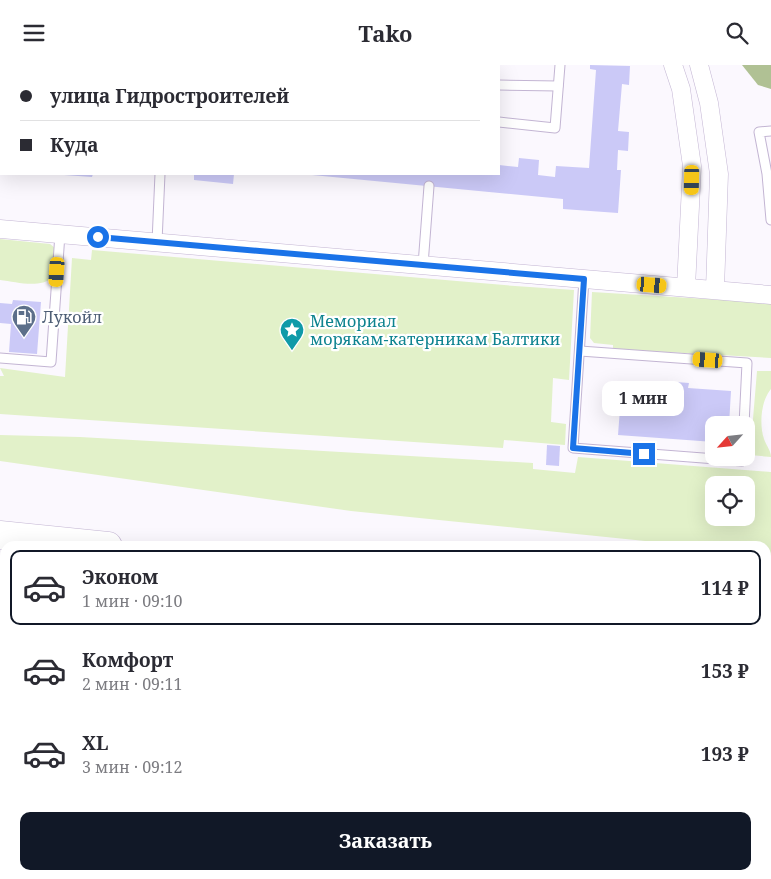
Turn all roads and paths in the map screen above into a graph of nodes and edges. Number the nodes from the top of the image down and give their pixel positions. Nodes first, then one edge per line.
1 (560, 65) edge
2 (673, 65) edge
3 (698, 65) edge
4 (500, 85) edge
5 (558, 86) junction
6 (500, 122) edge
7 (771, 131) edge
8 (160, 175) edge
9 (430, 186) dead end
10 (771, 220) edge
11 (0, 229) edge
12 (60, 234) junction
13 (156, 242) junction
14 (423, 265) junction
15 (584, 279) junction
16 (686, 287) junction
17 (715, 289) junction
18 (771, 295) edge
19 (580, 351) junction
20 (0, 358) edge
21 (744, 416) edge
22 (705, 458) edge
23 (0, 535) edge
24 (59, 541) edge

1 - 5 lane
2 - 16 street
3 - 17 street
4 - 5 lane
5 - 6 lane
7 - 10 lane
8 - 13 lane
9 - 14 lane
11 - 12 street
12 - 13 street
12 - 20 lane
13 - 14 street
14 - 15 street
15 - 16 street
15 - 19 lane
16 - 17 street
17 - 18 street
19 - 21 lane
19 - 22 lane
23 - 24 highway

